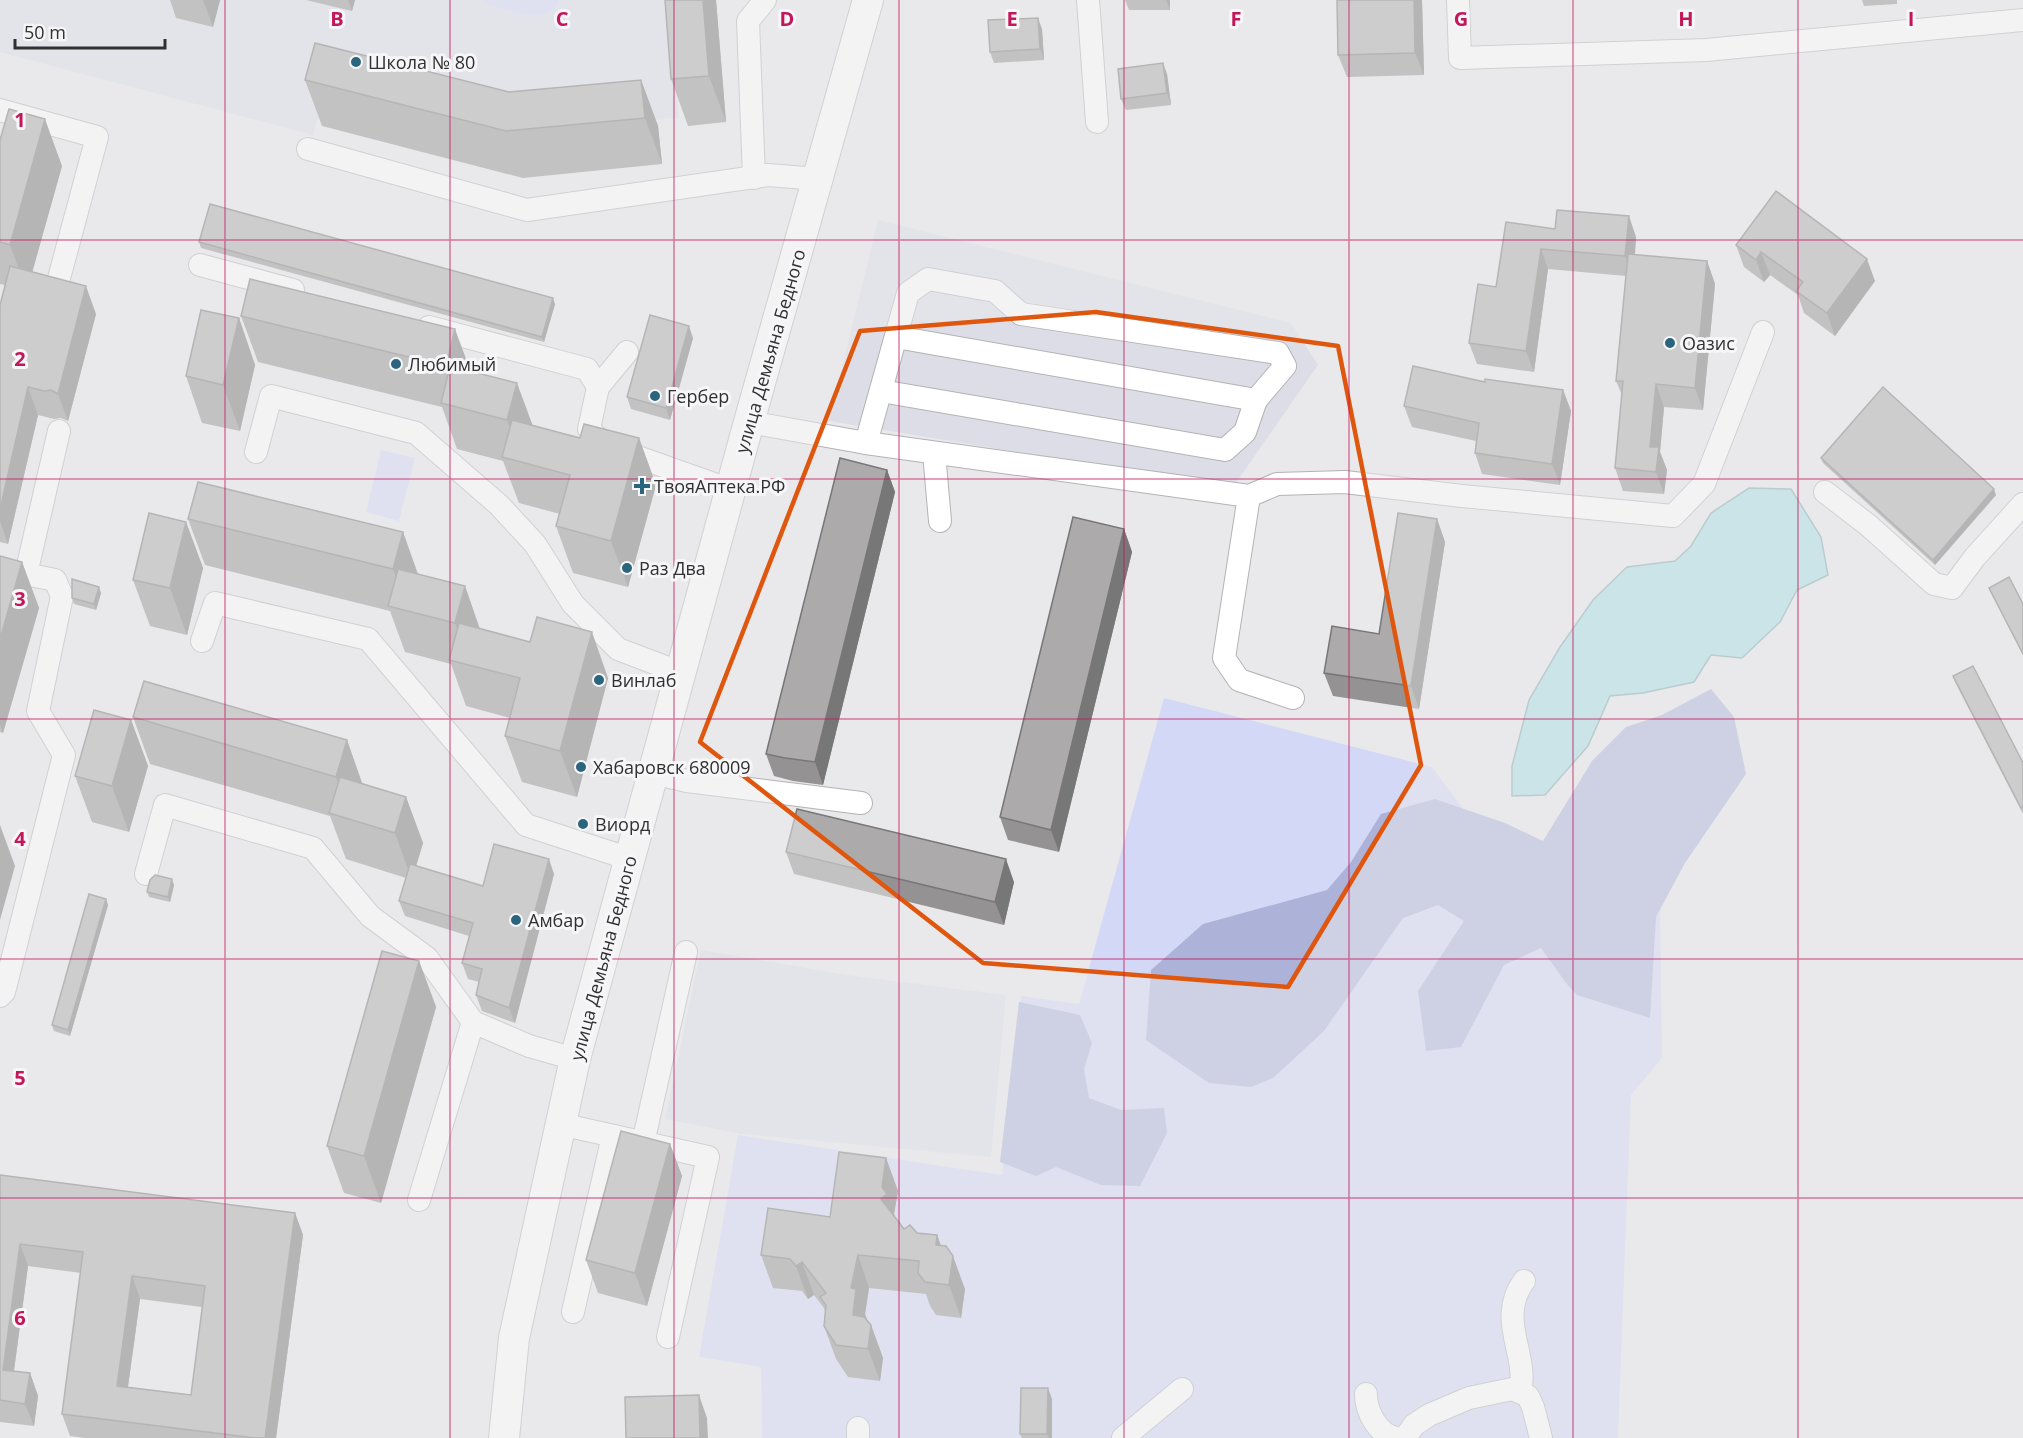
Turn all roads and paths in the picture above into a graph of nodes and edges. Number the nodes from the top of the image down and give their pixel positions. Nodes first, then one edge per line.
1 (765, 0) edge
2 (868, 0) edge
3 (1088, 0) edge
4 (1458, 0) edge
5 (2023, 20) edge
6 (0, 110) edge
7 (1097, 122) dead end
8 (308, 149) dead end
9 (754, 178) junction
10 (818, 179) junction
11 (200, 265) dead end
12 (58, 282) edge
13 (314, 296) edge
14 (405, 320) edge
15 (1764, 332) dead end
16 (896, 337) junction
17 (627, 352) dead end
18 (598, 387) junction
19 (881, 392) junction
20 (1256, 400) junction
21 (749, 422) junction
22 (59, 431) dead end
23 (866, 443) junction
24 (256, 452) dead end
25 (934, 453) junction
26 (731, 490) junction
27 (1825, 492) dead end
28 (1249, 496) junction
29 (2023, 504) edge
30 (940, 521) dead end
31 (0, 569) edge
32 (26, 574) junction
33 (202, 641) dead end
34 (681, 673) junction
35 (1293, 698) dead end
36 (653, 773) junction
37 (861, 802) dead end
38 (630, 859) junction
39 (146, 874) dead end
40 (686, 952) dead end
41 (0, 996) edge
42 (473, 1022) junction
43 (575, 1059) junction
44 (560, 1124) junction
45 (613, 1136) junction
46 (643, 1143) junction
47 (419, 1200) dead end
48 (1524, 1281) dead end
49 (573, 1312) dead end
50 (668, 1337) dead end
51 (1182, 1389) dead end
52 (1520, 1391) junction
53 (1366, 1394) dead end
54 (504, 1438) edge
55 (1123, 1438) edge
56 (1397, 1438) edge
57 (1405, 1438) edge
58 (1541, 1438) edge

1 - 9 street
2 - 10 main road, улица Демьяна Бедного
3 - 7 street
4 - 5 street
6 - 12 street
8 - 9 street
9 - 10 street
10 - 21 main road, улица Демьяна Бедного
11 - 13 street
14 - 18 street
15 - 28 street
16 - 19 street
16 - 20 street
16 - 20 street
17 - 18 street
18 - 26 street
19 - 20 street
19 - 23 street
21 - 23 street
21 - 26 main road, улица Демьяна Бедного
22 - 32 street
23 - 25 street
24 - 34 street
25 - 28 street
25 - 30 street
26 - 34 main road, улица Демьяна Бедного
27 - 29 street
28 - 35 street
31 - 32 street
32 - 41 street
33 - 38 street
34 - 36 main road, улица Демьяна Бедного
36 - 37 street
36 - 38 main road, улица Демьяна Бедного
38 - 43 main road, улица Демьяна Бедного
39 - 42 street
40 - 46 street
42 - 43 street
42 - 47 street
43 - 44 main road, улица Демьяна Бедного
44 - 45 street
44 - 54 main road, улица Демьяна Бедного
45 - 46 street
45 - 49 street
46 - 50 street
48 - 52 street
51 - 55 street
52 - 57 street
52 - 58 street
53 - 56 street

